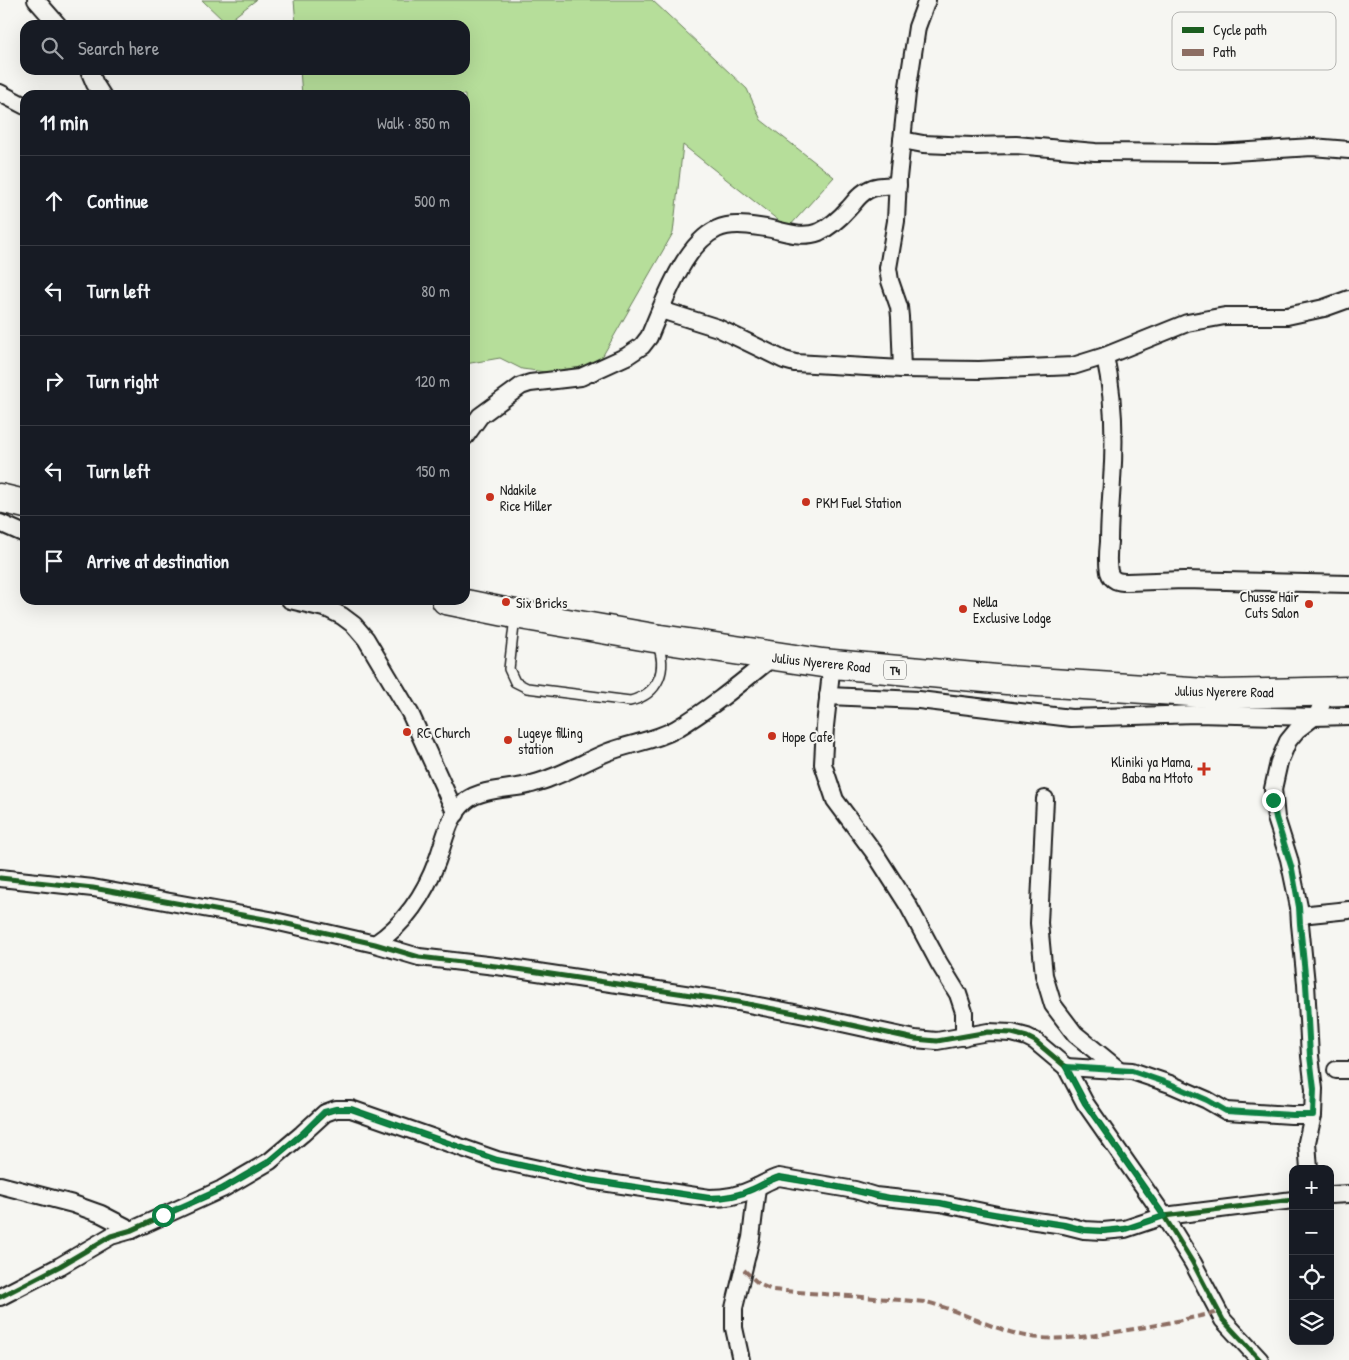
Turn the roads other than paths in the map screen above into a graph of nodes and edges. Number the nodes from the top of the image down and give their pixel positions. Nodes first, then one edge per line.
1 (36, 0) edge
2 (927, 0) edge
3 (54, 20) edge
4 (91, 75) edge
5 (99, 90) edge
6 (0, 93) edge
7 (20, 103) edge
8 (902, 140) junction
9 (1349, 150) edge
10 (898, 184) junction
11 (1349, 299) edge
12 (661, 310) junction
13 (1105, 356) junction
14 (902, 369) junction
15 (470, 430) edge
16 (0, 498) edge
17 (20, 503) edge
18 (0, 523) edge
19 (20, 532) edge
20 (1349, 584) edge
21 (311, 605) edge
22 (470, 605) edge
23 (515, 614) junction
24 (654, 638) junction
25 (773, 657) junction
26 (832, 663) junction
27 (1338, 691) edge
28 (828, 696) junction
29 (1349, 716) edge
30 (1314, 717) junction
31 (1045, 799) dead end
32 (456, 814) junction
33 (0, 878) edge
34 (1349, 910) edge
35 (1300, 915) junction
36 (375, 944) junction
37 (964, 1037) junction
38 (1066, 1067) junction
39 (1119, 1070) junction
40 (1313, 1115) junction
41 (1309, 1165) edge
42 (0, 1185) edge
43 (757, 1187) junction
44 (1349, 1194) edge
45 (1334, 1196) edge
46 (1289, 1200) edge
47 (1164, 1216) junction
48 (132, 1230) junction
49 (0, 1297) edge
50 (742, 1360) edge
51 (1260, 1360) edge

1 - 3 street
2 - 8 street
4 - 5 street
6 - 7 street
8 - 9 street
8 - 10 street
10 - 12 street
10 - 14 street
11 - 13 street
12 - 14 street
12 - 15 street
13 - 14 street
13 - 20 street
16 - 17 highway
18 - 19 street
21 - 32 street
22 - 23 highway, Julius Nyerere Road / T4
23 - 24 highway, Julius Nyerere Road / T4
23 - 24 lane
24 - 25 highway, Julius Nyerere Road / T4
25 - 26 highway, Julius Nyerere Road / T4
25 - 32 street
26 - 27 highway, Julius Nyerere Road / T4
26 - 28 street
27 - 30 street
28 - 30 street
28 - 37 street
29 - 30 street
30 - 35 street
31 - 39 street
32 - 36 street
33 - 36 street
34 - 35 street
35 - 40 street
36 - 37 street
37 - 38 street
38 - 39 street
38 - 47 street
39 - 40 street
40 - 41 street
42 - 48 street
43 - 47 street
43 - 48 street
43 - 50 street
44 - 45 street
46 - 47 street
47 - 51 street
48 - 49 street

